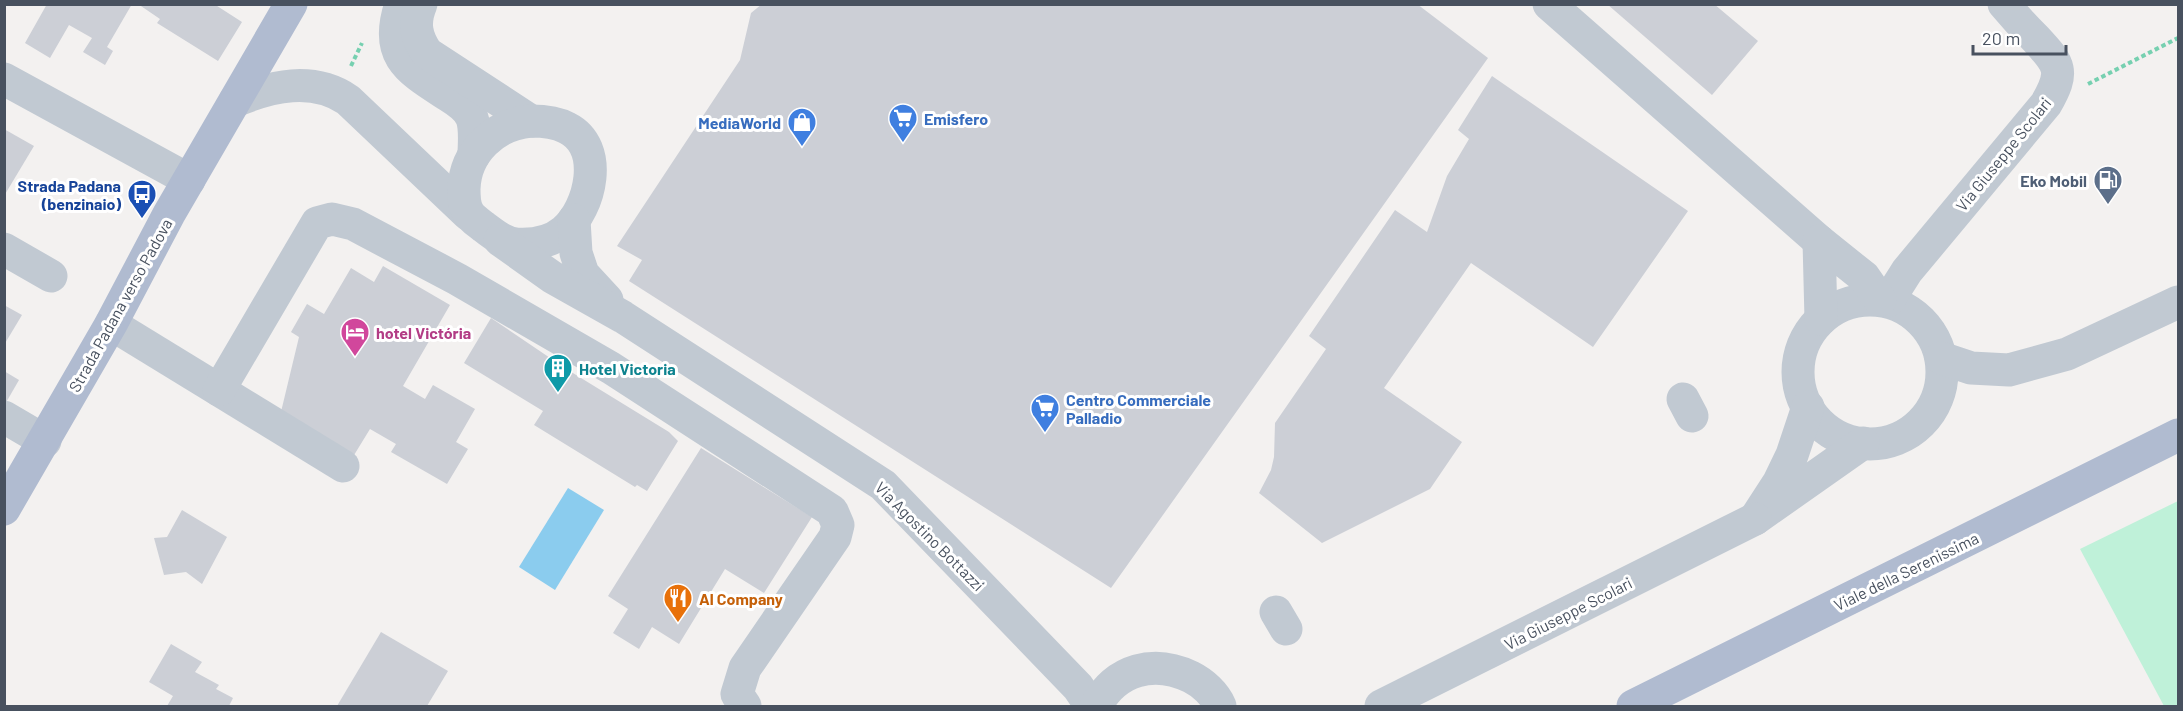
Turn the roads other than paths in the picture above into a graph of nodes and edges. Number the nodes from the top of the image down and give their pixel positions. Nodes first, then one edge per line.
1 (291, 4) edge
2 (401, 4) edge
3 (421, 4) edge
4 (1549, 4) edge
5 (2004, 4) edge
6 (4, 79) edge
7 (235, 101) junction
8 (531, 121) junction
9 (474, 155) junction
10 (189, 180) junction
11 (468, 214) junction
12 (574, 220) junction
13 (500, 240) junction
14 (1819, 241) junction
15 (4, 249) edge
16 (51, 276) dead end
17 (1884, 301) junction
18 (2178, 302) edge
19 (623, 316) junction
20 (1821, 319) junction
21 (111, 324) junction
22 (1941, 358) junction
23 (219, 390) junction
24 (1808, 407) junction
25 (4, 417) edge
26 (2178, 435) edge
27 (45, 441) junction
28 (1863, 443) junction
29 (343, 466) dead end
30 (4, 509) edge
31 (1755, 519) junction
32 (745, 706) edge
33 (1090, 706) edge
34 (1096, 706) edge
35 (1220, 706) edge
36 (1381, 706) edge
37 (1633, 706) edge

1 - 7 main road, Strada Padana verso Padova
2 - 9 street
3 - 8 street
4 - 14 street, Via Giuseppe Scolari
5 - 17 street, Via Giuseppe Scolari
6 - 10 street
7 - 10 main road, Strada Padana verso Padova
7 - 11 street
8 - 9 street
8 - 12 street
9 - 11 street
10 - 21 main road, Strada Padana verso Padova
11 - 13 street
12 - 13 street
12 - 19 street, Via Agostino Bottazzi
13 - 19 street, Via Agostino Bottazzi
14 - 17 street, Via Giuseppe Scolari
14 - 20 street
15 - 16 street
17 - 20 street, Via Giuseppe Scolari
17 - 22 street, Via Giuseppe Scolari
18 - 22 street
19 - 33 street, Via Agostino Bottazzi
20 - 24 street, Via Giuseppe Scolari
21 - 23 street
21 - 27 main road, Strada Padana verso Padova
22 - 28 street, Via Giuseppe Scolari
23 - 29 street
23 - 32 street
24 - 28 street, Via Giuseppe Scolari
24 - 31 street
25 - 27 street
26 - 37 main road, Viale della Serenissima
27 - 30 main road, Strada Padana verso Padova
28 - 31 street, Via Giuseppe Scolari
31 - 36 street, Via Giuseppe Scolari
34 - 35 street

